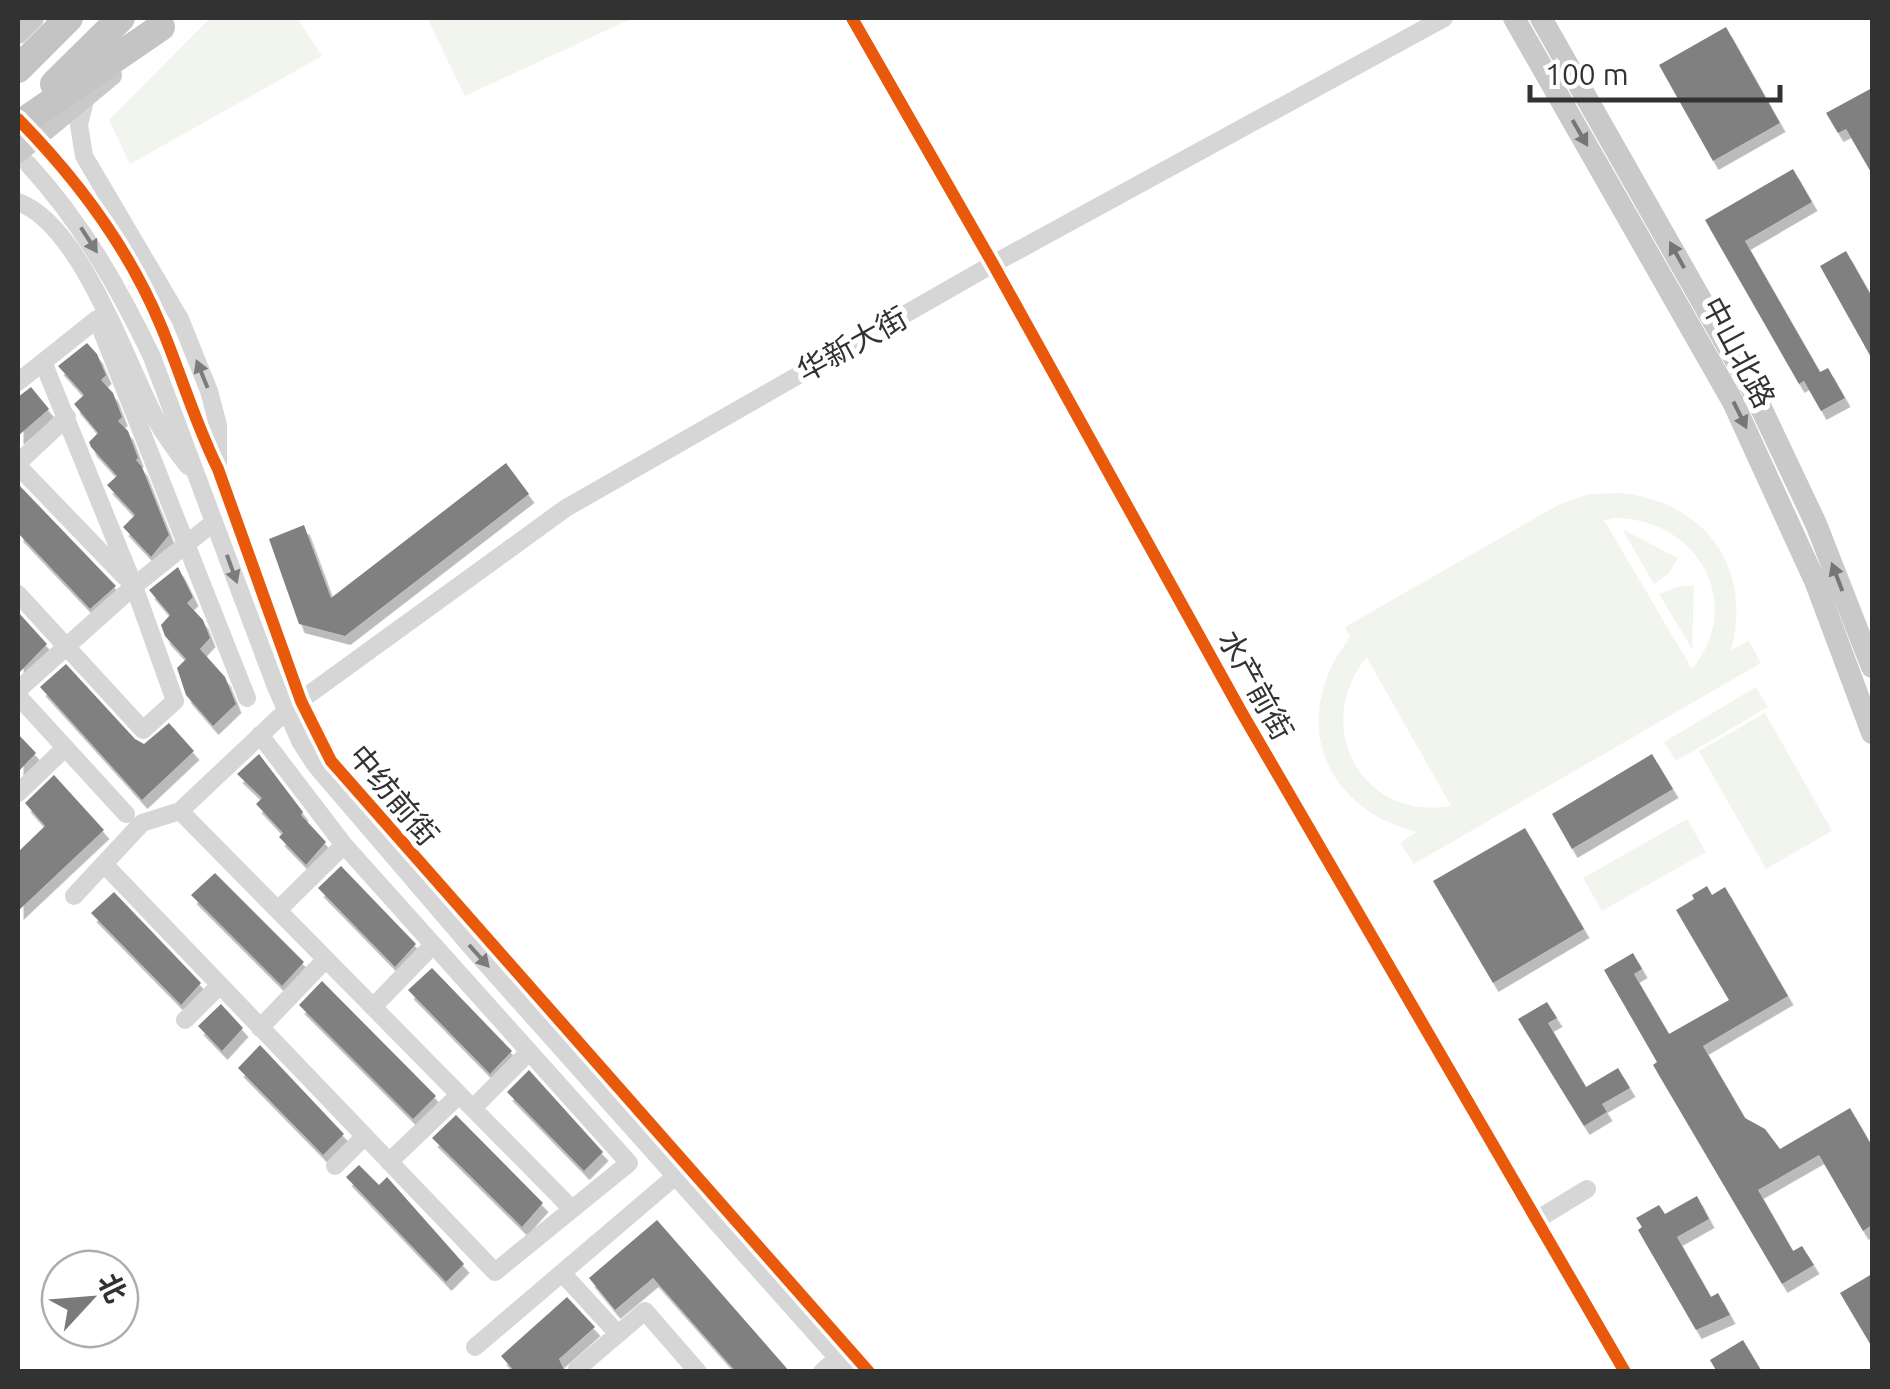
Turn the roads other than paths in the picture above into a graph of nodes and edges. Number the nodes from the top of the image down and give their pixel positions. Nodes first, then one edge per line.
1 (33, 18) edge
2 (50, 18) edge
3 (69, 18) edge
4 (121, 18) edge
5 (852, 18) edge
6 (1444, 18) edge
7 (1514, 18) edge
8 (1541, 18) edge
9 (165, 22) edge
10 (18, 32) edge
11 (18, 59) edge
12 (18, 69) edge
13 (86, 96) junction
14 (18, 123) edge
15 (46, 148) dead end
16 (23, 158) edge
17 (18, 202) edge
18 (994, 264) junction
19 (43, 362) junction
20 (18, 382) edge
21 (67, 418) junction
22 (18, 464) edge
23 (218, 469) junction
24 (196, 475) junction
25 (214, 522) junction
26 (186, 544) junction
27 (134, 586) junction
28 (18, 594) edge
29 (66, 646) junction
30 (1872, 668) edge
31 (18, 693) edge
32 (246, 698) dead end
33 (293, 706) junction
34 (1872, 732) edge
35 (260, 736) junction
36 (65, 748) junction
37 (18, 793) edge
38 (180, 811) junction
39 (126, 814) dead end
40 (344, 845) junction
41 (104, 864) junction
42 (74, 896) dead end
43 (278, 910) junction
44 (432, 946) junction
45 (326, 959) junction
46 (220, 985) junction
47 (373, 1007) junction
48 (185, 1020) dead end
49 (260, 1028) junction
50 (528, 1052) junction
51 (466, 1101) junction
52 (365, 1136) junction
53 (390, 1162) junction
54 (335, 1166) dead end
55 (683, 1169) junction
56 (1587, 1190) dead end
57 (572, 1209) junction
58 (1538, 1219) junction
59 (562, 1273) junction
60 (618, 1334) junction
61 (474, 1347) dead end
62 (845, 1359) edge
63 (579, 1372) edge
64 (698, 1372) edge
65 (822, 1372) edge
66 (869, 1372) edge
67 (1626, 1372) edge

1 - 10 main road
2 - 11 main road
3 - 12 highway
4 - 14 highway
5 - 18 street, 水产前街
6 - 18 street, 华新大街
7 -> 34 main road, 中山北路
30 -> 8 main road, 中山北路
9 - 13 main road
9 - 14 highway
13 - 16 main road
23 -> 13 street
15 - 23 street, 中纺前街
16 -> 24 street
17 - 24 street
18 - 33 street, 华新大街
18 - 58 street, 水产前街
19 - 20 street
19 - 21 street
19 - 26 street
21 - 22 street
21 - 27 street
22 - 27 street
23 - 33 street, 中纺前街
24 - 25 street
25 - 26 street
25 -> 33 street
26 - 27 street
26 - 32 street
27 - 29 street
27 - 29 street
28 - 29 street
29 - 31 street
31 - 36 street
33 - 35 street, 华新大街
33 - 55 street, 中纺前街
35 - 38 street, 华新大街
35 - 40 street
36 - 37 street
36 - 39 street
38 - 41 street, 华新大街
38 - 43 street
40 - 43 street
40 - 44 street
41 - 42 street, 华新大街
41 - 46 street
43 - 45 street
44 - 47 street
44 - 50 street
45 - 47 street
45 - 49 street
46 - 48 street
46 - 49 street
47 - 51 street
49 - 52 street
50 - 51 street
50 - 57 street
51 - 53 street
51 - 57 street
52 - 53 street
52 - 54 street
53 - 57 street
55 - 59 street
55 - 62 street, 中纺前街
56 - 58 street
58 - 67 street, 水产前街
59 - 60 street
59 - 61 street
60 - 63 street
60 - 64 street
62 - 65 street
62 - 66 street, 中纺前街

